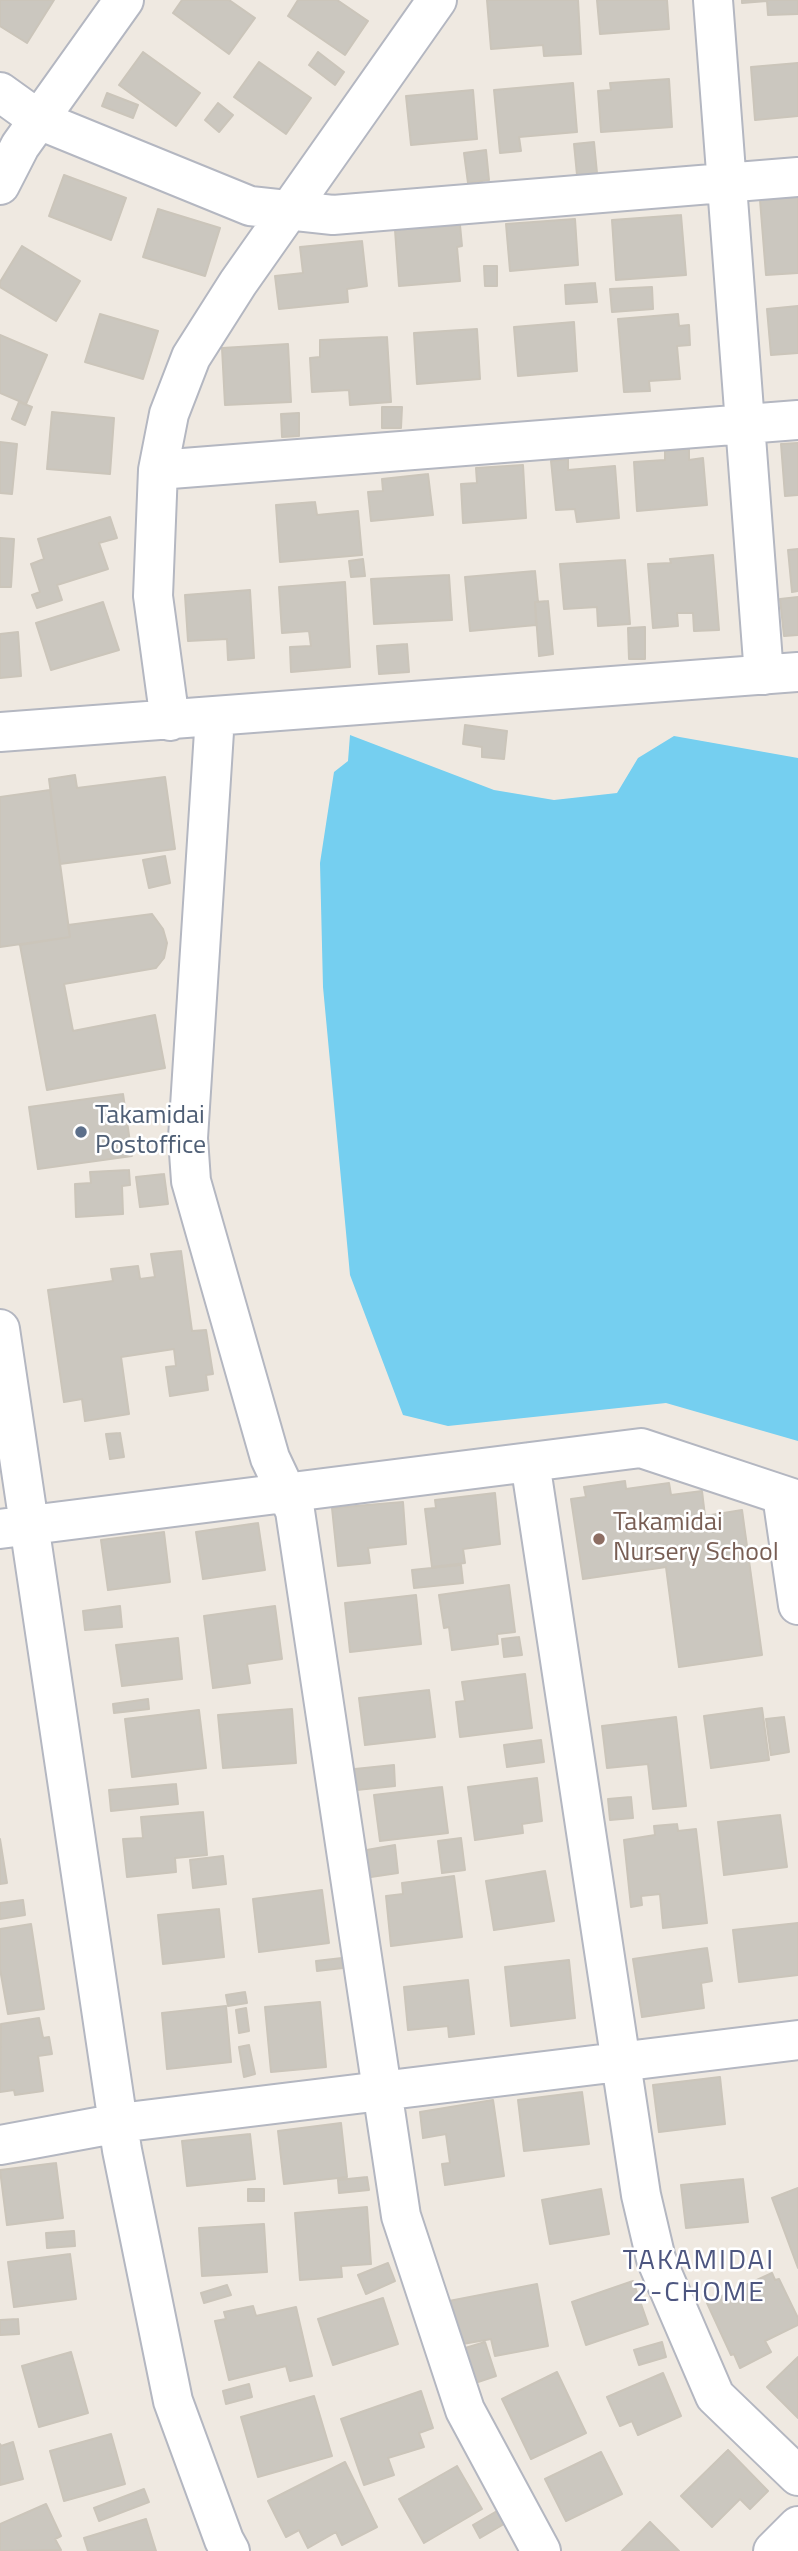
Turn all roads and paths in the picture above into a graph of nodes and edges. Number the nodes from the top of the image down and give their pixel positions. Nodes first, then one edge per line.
1 (124, 0) edge
2 (437, 0) edge
3 (713, 0) edge
4 (0, 92) edge
5 (39, 120) junction
6 (798, 177) edge
7 (727, 183) junction
8 (0, 185) edge
9 (289, 210) junction
10 (798, 421) edge
11 (745, 425) junction
12 (158, 470) junction
13 (781, 673) edge
14 (215, 716) junction
15 (170, 721) junction
16 (0, 733) edge
17 (0, 1329) edge
18 (530, 1462) junction
19 (286, 1492) junction
20 (790, 1497) edge
21 (14, 1526) edge
22 (798, 1605) edge
23 (798, 2040) edge
24 (621, 2062) junction
25 (382, 2092) junction
26 (118, 2123) junction
27 (0, 2145) edge
28 (798, 2476) edge
29 (798, 2526) edge
30 (230, 2551) edge
31 (541, 2551) edge
32 (773, 2551) edge

1 - 5 street
2 - 9 street
3 - 7 street
4 - 5 street
5 - 8 street
5 - 9 street
6 - 7 street
7 - 9 street
7 - 11 street
9 - 12 street
10 - 11 street
11 - 12 street
11 - 13 street
12 - 15 street
13 - 14 street
14 - 15 street
14 - 19 street
15 - 16 street
17 - 21 street
18 - 19 street
18 - 20 street
18 - 24 street
19 - 21 street
19 - 25 street
20 - 22 street
21 - 26 street
23 - 24 street
24 - 25 street
24 - 28 street
25 - 26 street
25 - 31 street
26 - 27 street
26 - 30 street
29 - 32 street

